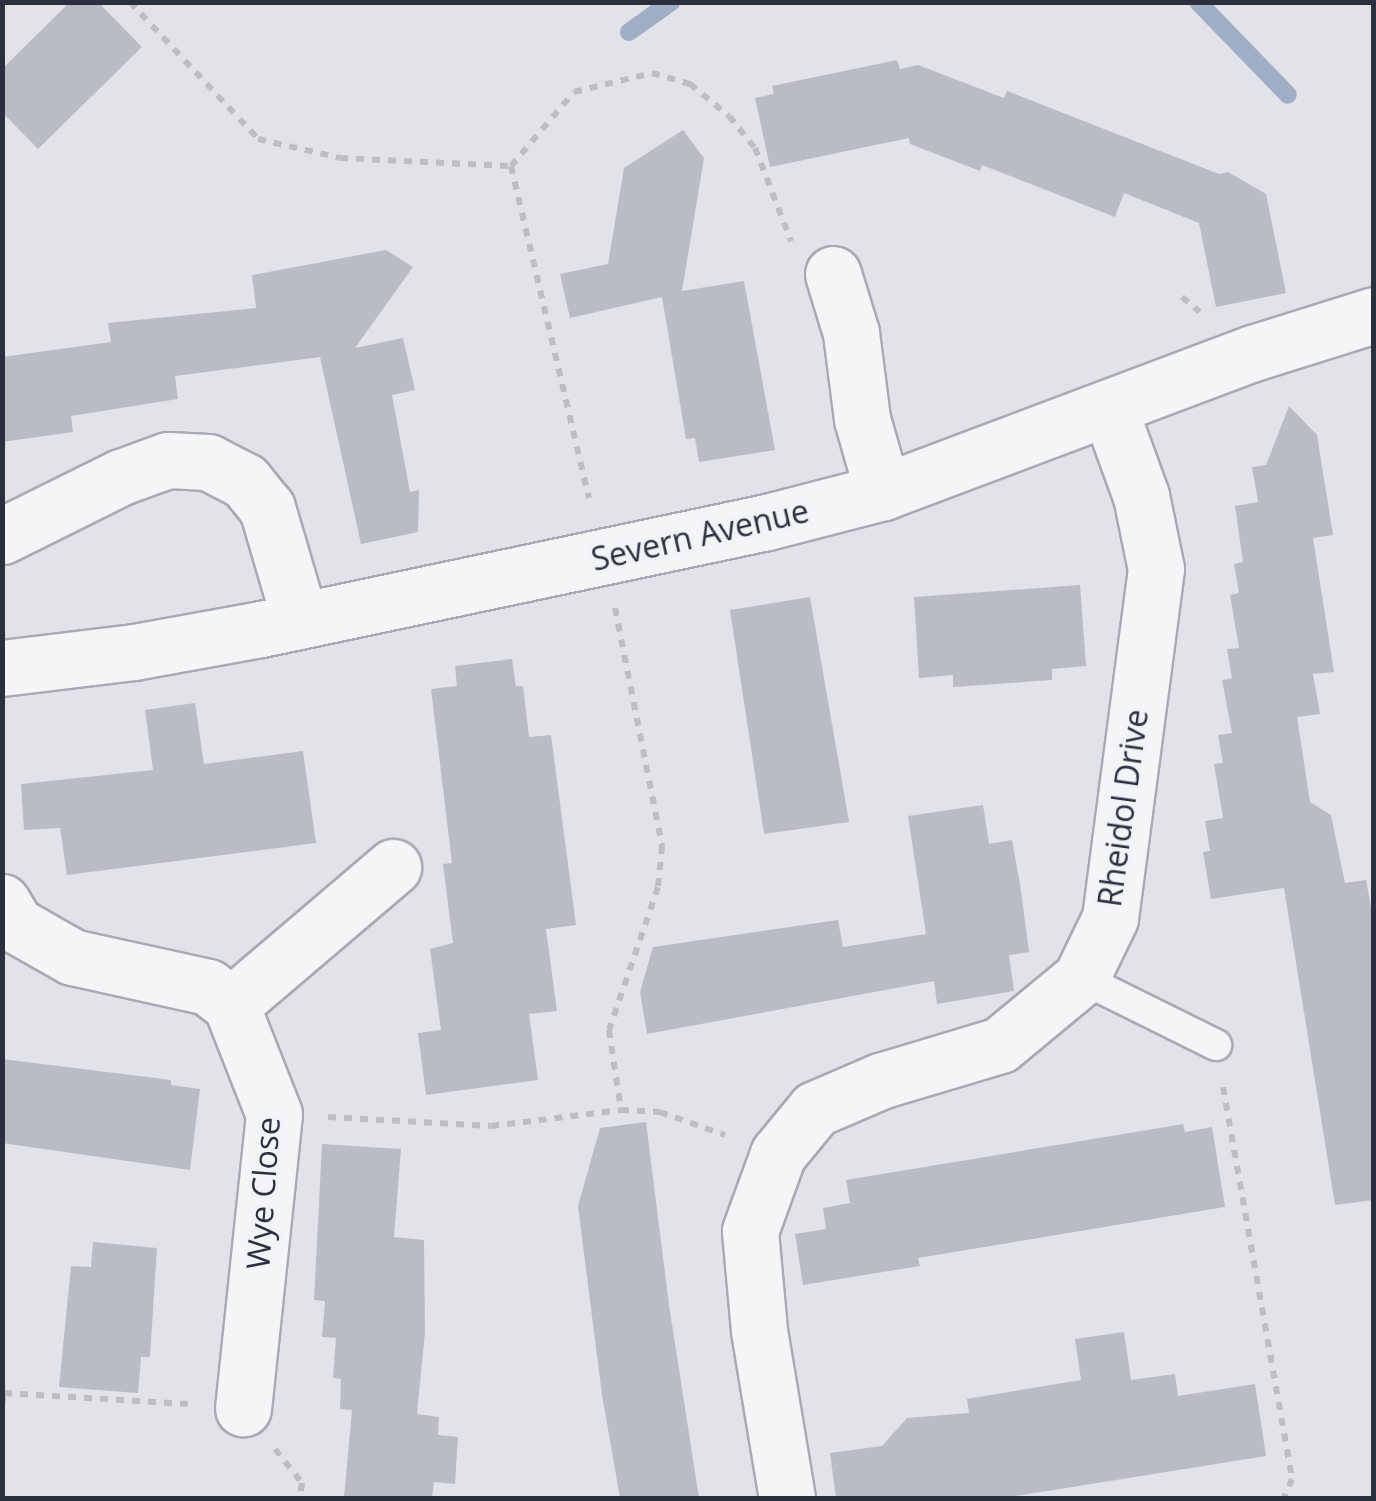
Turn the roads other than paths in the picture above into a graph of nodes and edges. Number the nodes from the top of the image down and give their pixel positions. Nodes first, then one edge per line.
1 (834, 274) road end
2 (1374, 315) edge
3 (1109, 408) junction
4 (883, 492) junction
5 (2, 536) edge
6 (300, 620) junction
7 (2, 668) edge
8 (393, 867) dead end
9 (2, 902) edge
10 (1081, 978) junction
11 (231, 1005) junction
12 (1216, 1045) road end
13 (243, 1408) road end
14 (787, 1498) edge

1 - 4 street
2 - 3 street, Severn Avenue
3 - 4 street, Severn Avenue
3 - 10 street, Rheidol Drive
4 - 6 street, Severn Avenue
5 - 6 street
6 - 7 street, Severn Avenue
8 - 11 street
9 - 11 street
10 - 12 lane
10 - 14 street, Rheidol Drive
11 - 13 street, Wye Close

